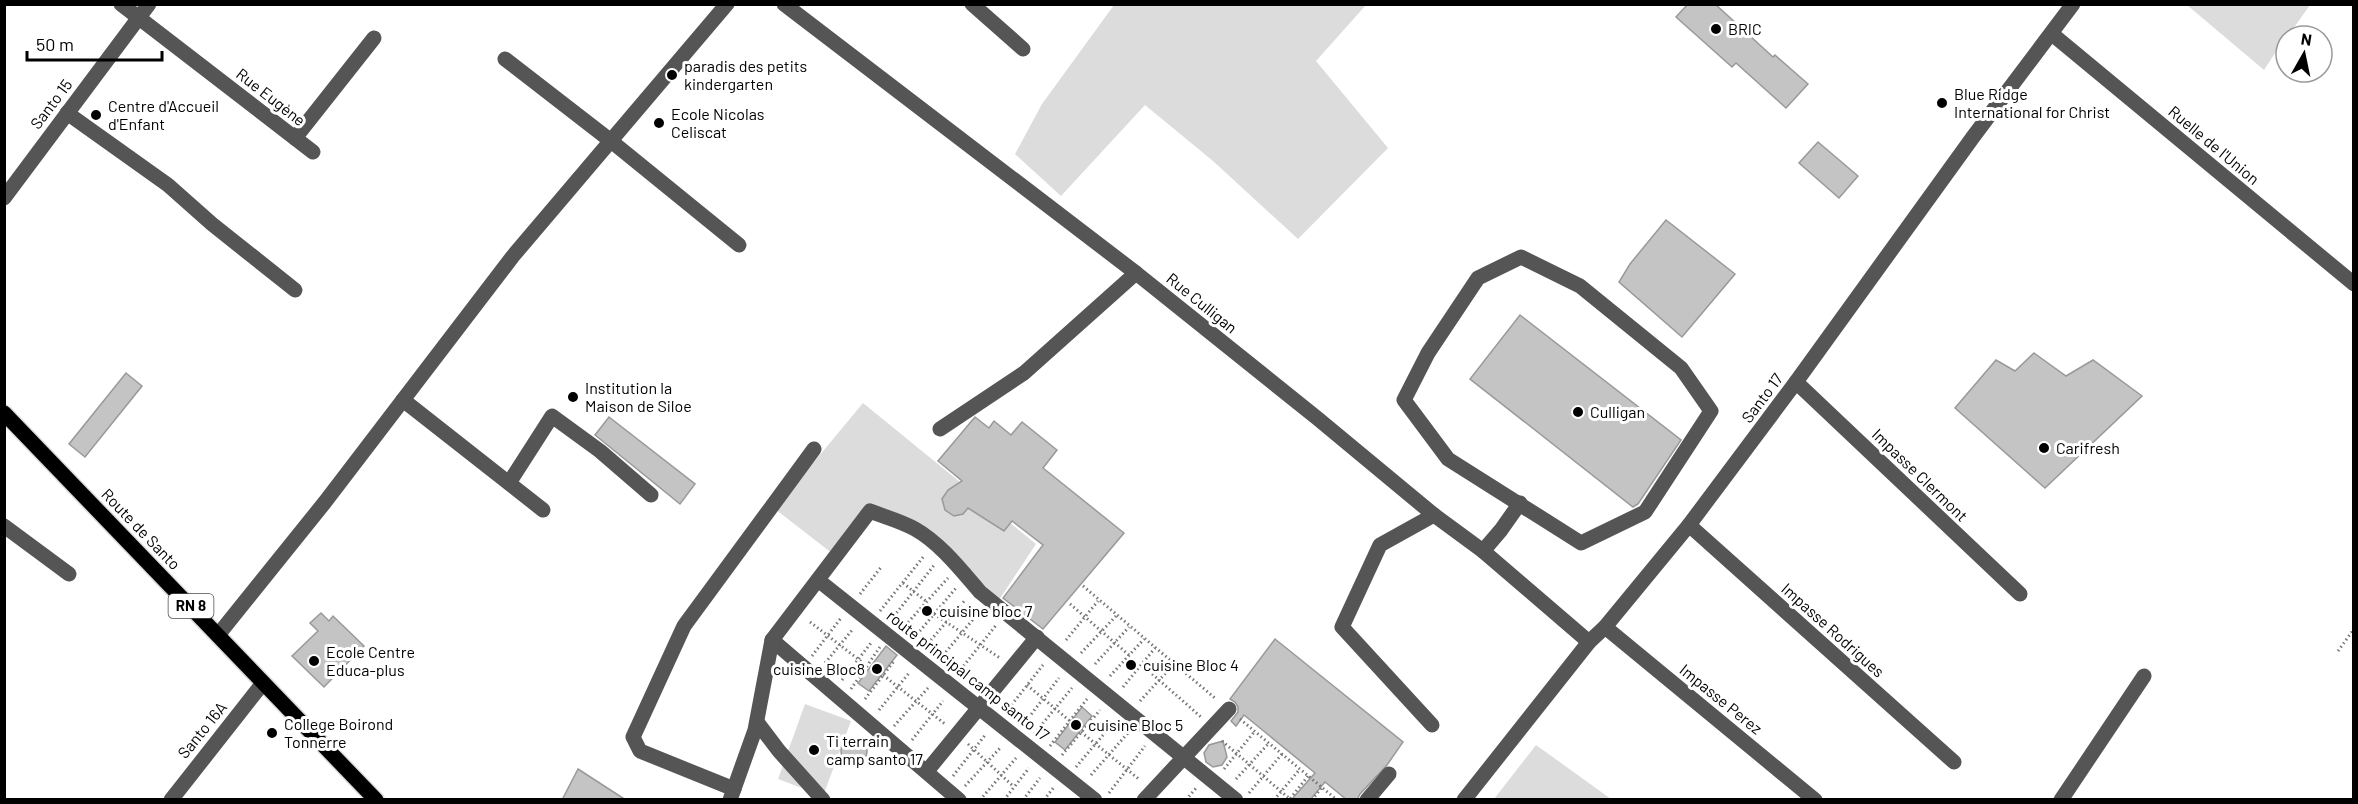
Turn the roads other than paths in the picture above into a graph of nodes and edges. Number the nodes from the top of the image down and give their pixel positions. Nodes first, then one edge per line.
1 (121, 4) edge
2 (149, 4) edge
3 (727, 4) edge
4 (784, 4) edge
5 (972, 4) edge
6 (2073, 4) edge
7 (139, 18) junction
8 (2052, 34) junction
9 (374, 38) dead end
10 (1023, 49) dead end
11 (505, 59) dead end
12 (66, 113) junction
13 (295, 138) junction
14 (611, 141) junction
15 (313, 152) dead end
16 (4, 198) edge
17 (740, 245) dead end
18 (1136, 273) junction
19 (2354, 284) edge
20 (295, 290) dead end
21 (1796, 382) junction
22 (403, 400) junction
23 (4, 413) edge
24 (940, 429) dead end
25 (814, 449) dead end
26 (509, 483) junction
27 (651, 495) dead end
28 (1520, 503) junction
29 (543, 510) dead end
30 (1434, 515) junction
31 (1689, 525) junction
32 (4, 526) edge
33 (1483, 551) junction
34 (69, 574) dead end
35 (818, 580) junction
36 (2020, 594) dead end
37 (1605, 627) junction
38 (219, 635) junction
39 (1037, 637) junction
40 (772, 640) junction
41 (1589, 642) junction
42 (2144, 676) dead end
43 (263, 683) junction
44 (979, 707) junction
45 (1229, 709) road end
46 (1432, 725) dead end
47 (756, 726) junction
48 (1184, 757) junction
49 (1954, 762) dead end
50 (927, 771) junction
51 (1389, 774) dead end
52 (1225, 791) edge
53 (732, 794) edge
54 (953, 794) edge
55 (1148, 795) edge
56 (171, 800) edge
57 (376, 800) edge
58 (823, 800) edge
59 (1095, 800) edge
60 (1367, 800) edge
61 (1464, 800) edge
62 (1815, 800) edge
63 (2061, 800) edge

1 - 7 street, Rue Eugène
2 - 7 street, Santo 15
3 - 14 street
4 - 18 street, Rue Culligan
5 - 10 street
6 - 8 street, Santo 17
7 - 12 street, Santo 15
7 - 13 street, Rue Eugène
8 - 19 street, Ruelle de l'Union
8 - 21 street, Santo 17
9 - 13 street
11 - 14 street
12 - 16 street, Santo 15
12 - 20 street
13 - 15 street, Rue Eugène
14 - 17 street
14 - 22 street
18 - 24 street
18 - 30 street, Rue Culligan
21 - 31 street, Santo 17
21 - 36 street, Impasse Clermont
22 - 26 street
22 - 38 street
23 - 38 main road, Route de Santo / RN 8
25 - 53 street
26 - 27 street
26 - 29 street
28 - 28 street
28 - 33 street
30 - 33 street, Rue Culligan
30 - 46 street
31 - 37 street, Santo 17
31 - 49 street, Impasse Rodrigues
32 - 34 street
33 - 41 street, Rue Culligan
35 - 39 street
35 - 40 street
35 - 44 street, route principal camp santo 17
37 - 41 street, Santo 17
37 - 62 street, Impasse Perez
38 - 43 main road, Route de Santo / RN 8
39 - 44 street
39 - 48 street
40 - 47 street
40 - 50 street
41 - 61 street, Santo 17
42 - 63 street
43 - 56 street, Santo 16A
43 - 57 main road, Route de Santo / RN 8
44 - 50 street
44 - 59 street, route principal camp santo 17
45 - 48 street
47 - 53 street
47 - 58 street
48 - 52 street
48 - 55 street
50 - 54 street
51 - 60 street

